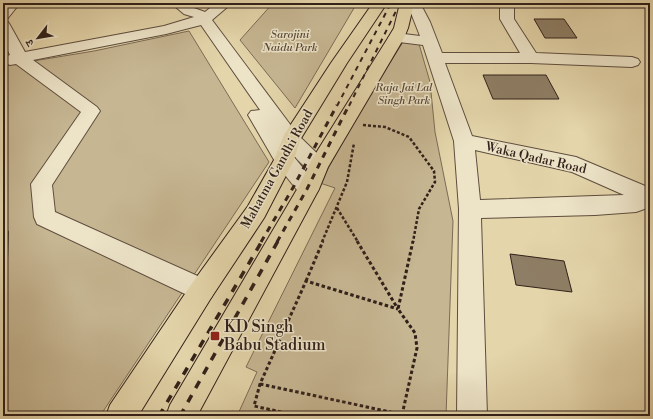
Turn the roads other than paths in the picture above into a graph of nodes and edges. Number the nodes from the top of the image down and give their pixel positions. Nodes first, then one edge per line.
1 (13, 3) edge
2 (225, 3) edge
3 (380, 3) edge
4 (507, 3) edge
5 (414, 4) edge
6 (195, 13) edge
7 (3, 15) edge
8 (3, 25) edge
9 (399, 33) junction
10 (431, 44) junction
11 (10, 56) edge
12 (531, 58) junction
13 (632, 62) dead end
14 (464, 142) junction
15 (287, 150) junction
16 (318, 166) junction
17 (308, 189) junction
18 (650, 198) edge
19 (470, 209) junction
20 (202, 290) junction
21 (121, 416) edge
22 (181, 416) edge
23 (472, 416) edge

1 - 7 street
2 - 6 street
3 - 15 main road, Mahatma Gandhi Road
4 - 12 street
5 - 9 main road
5 - 10 street
6 - 11 street
6 - 15 street
8 - 11 street
9 - 10 street
9 - 16 main road
10 - 12 street
10 - 14 street
11 - 20 street
12 - 13 street
14 - 18 street, Waka Qadar Road
14 - 19 street
15 - 16 street
15 - 17 street
15 - 20 main road, Mahatma Gandhi Road
16 - 17 main road
17 - 22 main road
18 - 19 street, Waka Qadar Road
19 - 23 street
20 - 21 main road, Mahatma Gandhi Road

